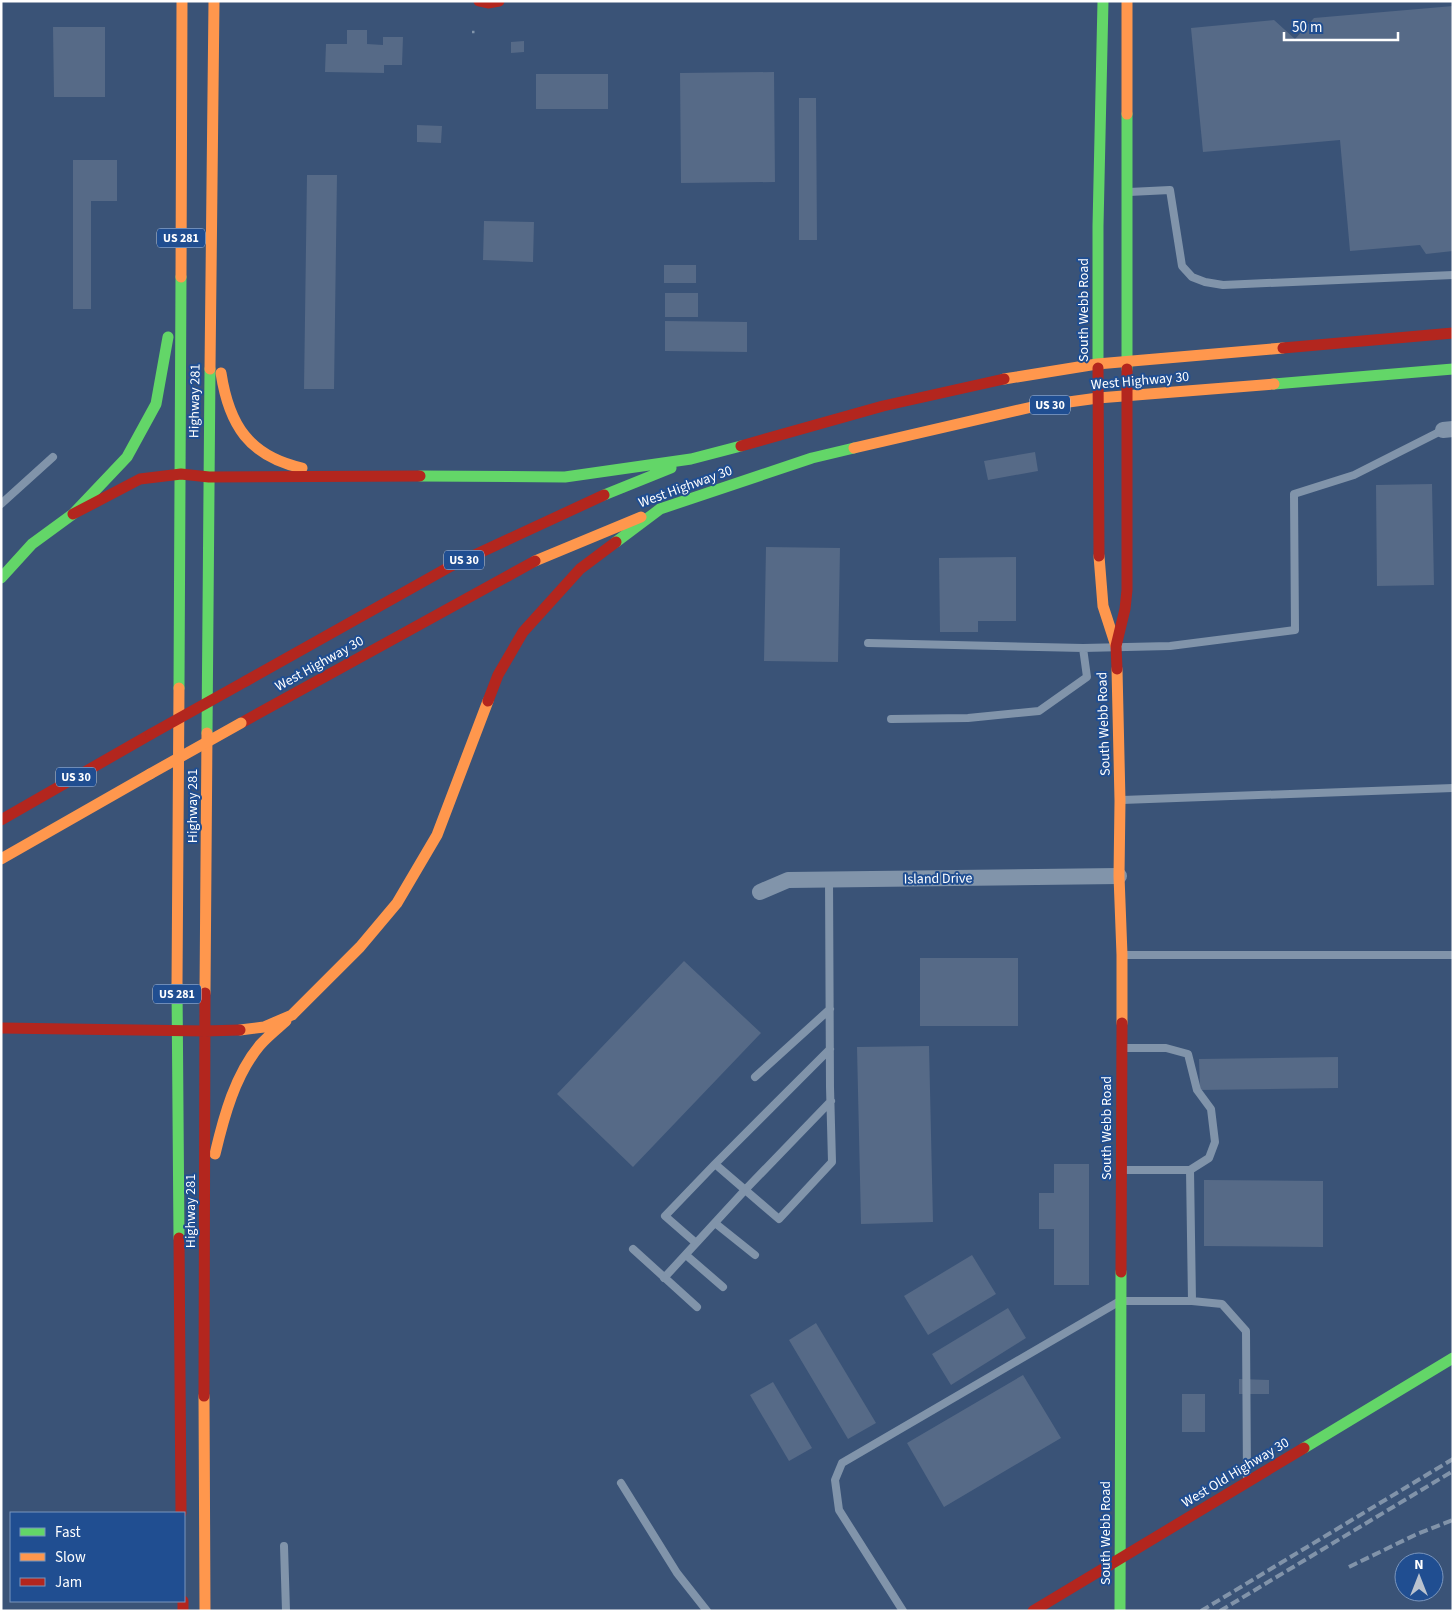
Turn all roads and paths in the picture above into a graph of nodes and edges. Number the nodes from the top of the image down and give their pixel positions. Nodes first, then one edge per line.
1 (182, 1) edge
2 (214, 1) edge
3 (479, 1) edge
4 (499, 1) edge
5 (1103, 1) edge
6 (1127, 1) edge
7 (472, 32) dead end
8 (478, 32) dead end
9 (1126, 192) junction
10 (181, 232) junction
11 (212, 237) junction
12 (1453, 275) edge
13 (1453, 333) edge
14 (1127, 362) junction
15 (1097, 364) junction
16 (1453, 370) edge
17 (1127, 396) junction
18 (1098, 398) junction
19 (1448, 429) edge
20 (53, 456) dead end
21 (692, 459) junction
22 (181, 474) junction
23 (356, 475) junction
24 (209, 477) junction
25 (1, 504) edge
26 (660, 509) junction
27 (73, 514) junction
28 (1, 578) edge
29 (868, 643) dead end
30 (1116, 646) junction
31 (1083, 648) junction
32 (891, 719) dead end
33 (1453, 788) edge
34 (1120, 800) junction
35 (1, 820) edge
36 (1, 859) edge
37 (1119, 876) junction
38 (829, 880) junction
39 (760, 892) dead end
40 (1122, 955) junction
41 (1453, 955) edge
42 (830, 1009) junction
43 (292, 1015) junction
44 (1, 1028) edge
45 (177, 1030) junction
46 (205, 1031) junction
47 (1122, 1048) junction
48 (830, 1049) junction
49 (755, 1077) dead end
50 (831, 1101) junction
51 (715, 1164) junction
52 (1121, 1170) junction
53 (1190, 1170) junction
54 (745, 1190) junction
55 (715, 1223) junction
56 (205, 1225) junction
57 (696, 1243) junction
58 (633, 1249) dead end
59 (686, 1255) junction
60 (755, 1255) dead end
61 (664, 1278) junction
62 (723, 1287) dead end
63 (1120, 1301) junction
64 (1192, 1301) junction
65 (697, 1308) dead end
66 (1453, 1358) edge
67 (1247, 1482) junction
68 (622, 1483) dead end
69 (182, 1512) edge
70 (284, 1546) dead end
71 (1120, 1559) junction
72 (204, 1611) edge
73 (286, 1611) edge
74 (707, 1611) edge
75 (903, 1611) edge
76 (1033, 1611) edge
77 (1120, 1611) edge

1 - 10 main road, Highway 281 / US 281
2 - 11 main road, Highway 281 / US 281
3 - 4 main road
5 - 15 main road, South Webb Road
6 - 9 main road, South Webb Road
7 - 8 path
9 - 12 lane
9 - 14 main road, South Webb Road
10 - 22 main road, Highway 281 / US 281
10 - 27 main road
11 - 23 main road
11 - 24 main road, Highway 281 / US 281
13 - 14 main road, West Highway 30 / US 30
14 - 15 main road, West Highway 30 / US 30
14 - 17 main road, South Webb Road
15 - 18 main road, South Webb Road
15 - 21 main road, West Highway 30 / US 30
16 - 17 main road, West Highway 30 / US 30
17 - 18 main road, West Highway 30 / US 30
17 - 30 main road, South Webb Road
18 - 26 main road, West Highway 30 / US 30
18 - 30 main road, South Webb Road
19 - 30 lane
20 - 25 lane
21 - 23 main road
21 - 35 main road, West Highway 30 / US 30, bridge
22 - 24 main road
22 - 27 main road
22 - 45 main road, Highway 281 / US 281
23 - 24 main road
24 - 46 main road, Highway 281 / US 281
26 - 36 main road, West Highway 30 / US 30, bridge
26 - 43 main road
27 - 28 main road
29 - 31 lane
30 - 31 lane
30 - 34 main road, South Webb Road
31 - 32 lane
33 - 34 lane
34 - 37 main road, South Webb Road
37 - 38 street, Island Drive
37 - 40 main road, South Webb Road
38 - 39 street, Island Drive
38 - 42 lane
40 - 41 lane
40 - 47 main road, South Webb Road
42 - 48 lane
42 - 49 lane
43 - 46 main road
43 - 56 main road
44 - 45 main road
45 - 46 main road
45 - 69 main road, Highway 281 / US 281
46 - 56 main road, Highway 281 / US 281
47 - 52 main road, South Webb Road
47 - 53 lane
48 - 50 lane
48 - 51 lane
50 - 54 lane
50 - 54 lane
51 - 54 lane
51 - 57 lane
52 - 53 lane
52 - 63 main road, South Webb Road
53 - 64 lane
54 - 55 lane
55 - 57 lane
55 - 60 lane
56 - 72 main road, Highway 281 / US 281
57 - 59 lane
58 - 61 lane
59 - 61 lane
59 - 62 lane
61 - 65 lane
63 - 64 lane
63 - 71 main road, South Webb Road
63 - 75 lane
64 - 67 lane
66 - 67 main road, West Old Highway 30
67 - 71 main road, West Old Highway 30
68 - 74 lane
70 - 73 lane
71 - 76 main road, West Old Highway 30
71 - 77 main road, South Webb Road

